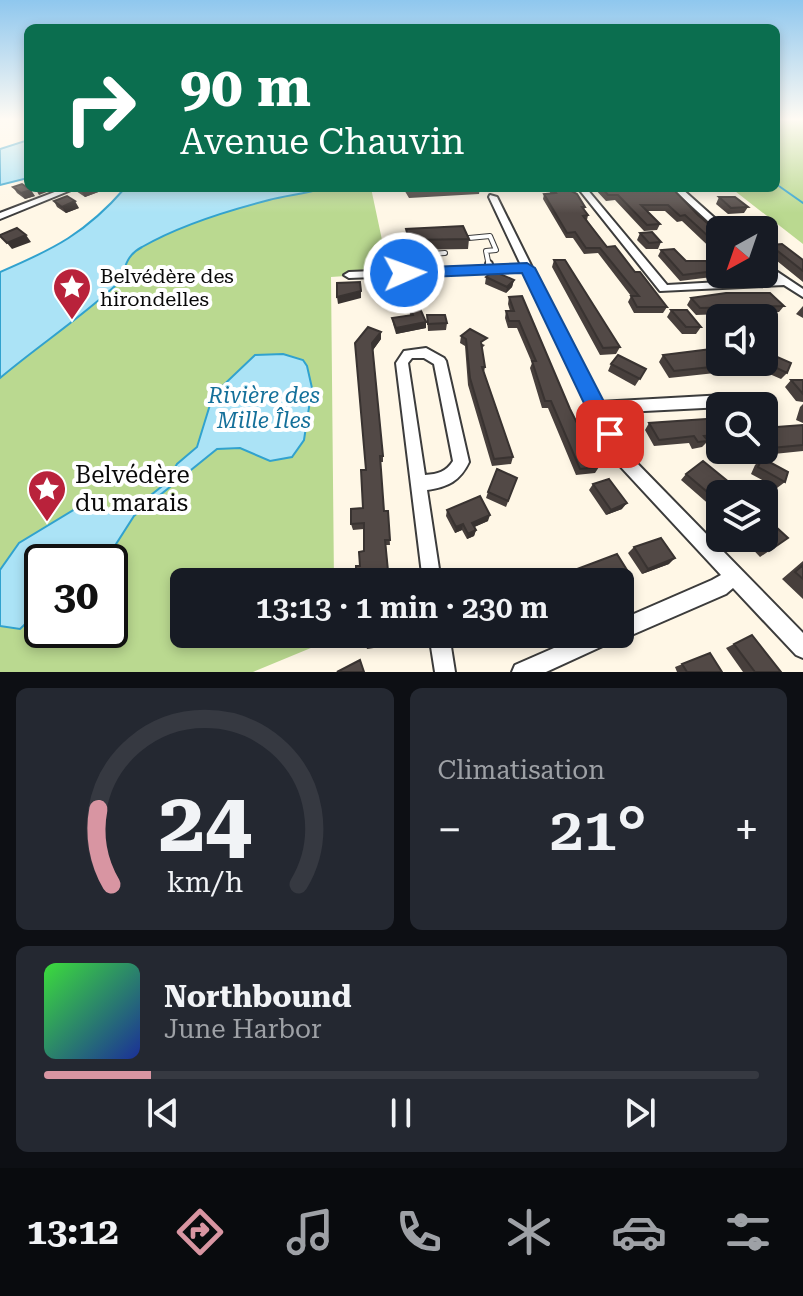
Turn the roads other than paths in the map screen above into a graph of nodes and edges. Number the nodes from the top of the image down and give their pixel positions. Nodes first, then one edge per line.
1 (62, 192) edge
2 (585, 192) edge
3 (680, 192) edge
4 (493, 197) dead end
5 (0, 216) edge
6 (707, 216) edge
7 (469, 238) edge
8 (401, 247) dead end
9 (445, 253) dead end
10 (402, 256) junction
11 (527, 268) junction
12 (490, 270) junction
13 (404, 273) junction
14 (349, 275) dead end
15 (778, 278) edge
16 (783, 282) junction
17 (803, 294) edge
18 (706, 402) edge
19 (595, 408) junction
20 (419, 483) junction
21 (430, 568) edge
22 (735, 576) junction
23 (634, 624) edge
24 (441, 648) edge
25 (578, 648) edge
26 (803, 648) edge
27 (445, 672) edge
28 (522, 672) edge

1 - 5 street
2 - 16 street
3 - 6 street
4 - 11 street
7 - 12 lane
8 - 10 lane
9 - 10 lane
10 - 13 lane
11 - 12 street
11 - 19 street
12 - 13 street
13 - 14 street
15 - 16 street
16 - 17 street
18 - 19 street
19 - 22 street
20 - 20 street
20 - 21 street
22 - 23 street
22 - 26 street
24 - 27 street
25 - 28 street

